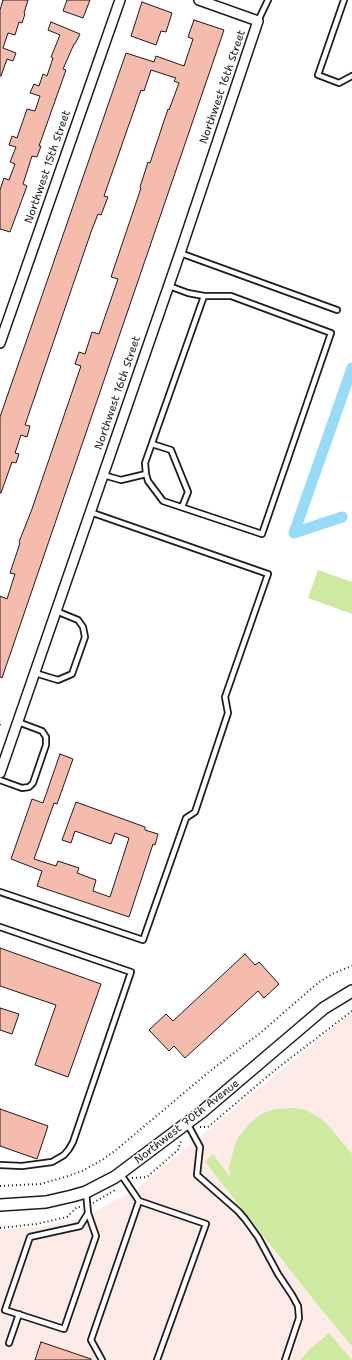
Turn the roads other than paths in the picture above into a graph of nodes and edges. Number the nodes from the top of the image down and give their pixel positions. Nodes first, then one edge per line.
1 (120, 0) edge
2 (199, 0) edge
3 (268, 0) edge
4 (344, 0) edge
5 (258, 21) junction
6 (352, 76) edge
7 (180, 253) junction
8 (168, 286) junction
9 (204, 296) junction
10 (337, 310) dead end
11 (0, 343) edge
12 (152, 444) junction
13 (146, 474) junction
14 (103, 475) junction
15 (182, 507) junction
16 (90, 512) junction
17 (56, 611) junction
18 (35, 673) junction
19 (18, 722) junction
20 (2, 759) edge
21 (0, 773) edge
22 (0, 780) edge
23 (0, 892) edge
24 (0, 927) edge
25 (352, 991) edge
26 (187, 1123) junction
27 (0, 1165) edge
28 (120, 1173) junction
29 (86, 1192) junction
30 (139, 1201) junction
31 (0, 1205) edge
32 (88, 1213) junction
33 (19, 1314) junction
34 (9, 1343) dead end
35 (102, 1360) edge
36 (157, 1360) edge
37 (285, 1360) edge

1 - 11 street, Northwest 15th Street
2 - 5 street
3 - 5 lane
4 - 6 lane
5 - 7 street, Northwest 16th Street
7 - 8 street, Northwest 16th Street
7 - 10 lane
8 - 9 lane
8 - 14 street, Northwest 16th Street
9 - 12 lane
9 - 15 lane
12 - 13 lane
12 - 15 lane
13 - 14 lane
13 - 15 lane
14 - 16 street, Northwest 16th Street
16 - 17 street, Northwest 16th Street
16 - 23 lane
17 - 18 street, Northwest 16th Street
17 - 18 lane
18 - 19 street, Northwest 16th Street
19 - 20 street, Northwest 16th Street
19 - 22 lane
20 - 21 street, Northwest 16th Street
24 - 27 lane
25 - 26 street, Northwest 70th Avenue
26 - 28 street, Northwest 70th Avenue
26 - 37 lane
28 - 29 street, Northwest 70th Avenue
28 - 30 lane
29 - 31 street, Northwest 70th Avenue
29 - 32 lane
30 - 35 lane
30 - 36 lane
32 - 33 lane
32 - 33 lane
33 - 34 lane

